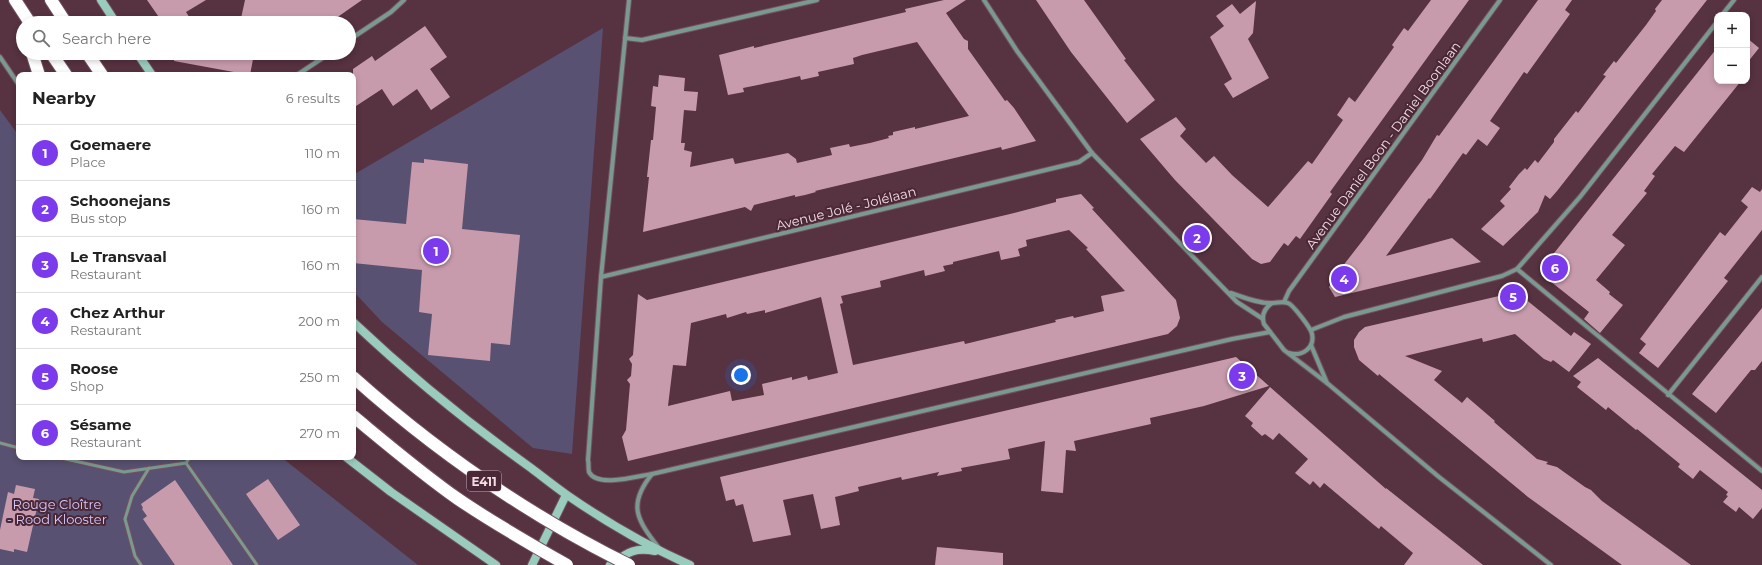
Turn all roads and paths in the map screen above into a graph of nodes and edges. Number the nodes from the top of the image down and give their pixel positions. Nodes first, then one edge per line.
1 (51, 0) edge
2 (100, 0) edge
3 (404, 0) edge
4 (629, 0) edge
5 (817, 0) edge
6 (984, 0) edge
7 (1500, 0) edge
8 (1734, 0) edge
9 (16, 2) edge
10 (1724, 12) edge
11 (21, 16) edge
12 (25, 16) edge
13 (61, 16) edge
14 (111, 16) edge
15 (1714, 26) edge
16 (356, 35) edge
17 (625, 38) junction
18 (0, 57) edge
19 (34, 60) edge
20 (56, 60) edge
21 (92, 60) edge
22 (142, 60) edge
23 (320, 60) edge
24 (38, 72) edge
25 (64, 72) edge
26 (100, 72) edge
27 (150, 72) edge
28 (302, 72) edge
29 (16, 81) edge
30 (1092, 152) junction
31 (1516, 269) junction
32 (601, 277) junction
33 (1762, 277) edge
34 (1230, 292) junction
35 (1284, 302) junction
36 (1272, 303) junction
37 (1263, 319) junction
38 (356, 325) edge
39 (1311, 330) junction
40 (1270, 332) junction
41 (1311, 345) junction
42 (1287, 352) junction
43 (356, 380) edge
44 (1327, 383) junction
45 (1668, 395) junction
46 (356, 418) edge
47 (0, 443) edge
48 (16, 447) edge
49 (70, 460) edge
50 (188, 460) edge
51 (350, 460) edge
52 (186, 463) junction
53 (149, 468) junction
54 (1762, 471) edge
55 (652, 474) junction
56 (566, 495) junction
57 (663, 553) junction
58 (141, 565) edge
59 (257, 565) edge
60 (496, 565) edge
61 (532, 565) edge
62 (567, 565) edge
63 (610, 565) edge
64 (629, 565) edge
65 (690, 565) edge
66 (1551, 565) edge

1 - 13 highway
2 - 14 main road
3 - 16 street
4 - 17 street
5 - 17 street
6 - 30 street
7 - 35 street, Avenue Daniel Boon - Daniel Boonlaan
8 - 10 street
9 - 11 highway
9 - 12 highway
15 - 31 street
17 - 32 street
18 - 29 street
19 - 24 highway
20 - 25 highway
21 - 26 highway
22 - 27 main road
23 - 28 street
30 - 32 street, Avenue Jolé - Jolélaan
30 - 34 street
31 - 39 street
31 - 45 street
32 - 55 street
33 - 45 street
34 - 36 street
34 - 37 street
35 - 36 street
35 - 39 street
36 - 37 street
37 - 40 street
38 - 56 main road
39 - 41 street
40 - 42 street
40 - 55 street
41 - 42 street
41 - 44 street
42 - 44 street
43 - 64 highway, E411, bridge
44 - 66 street
45 - 54 street
46 - 62 highway, E411, bridge
47 - 48 lane
49 - 53 lane
50 - 52 lane
51 - 60 main road
52 - 53 lane
52 - 59 lane
53 - 58 lane
55 - 57 street
56 - 57 main road
56 - 61 main road
57 - 63 main road
57 - 65 main road

